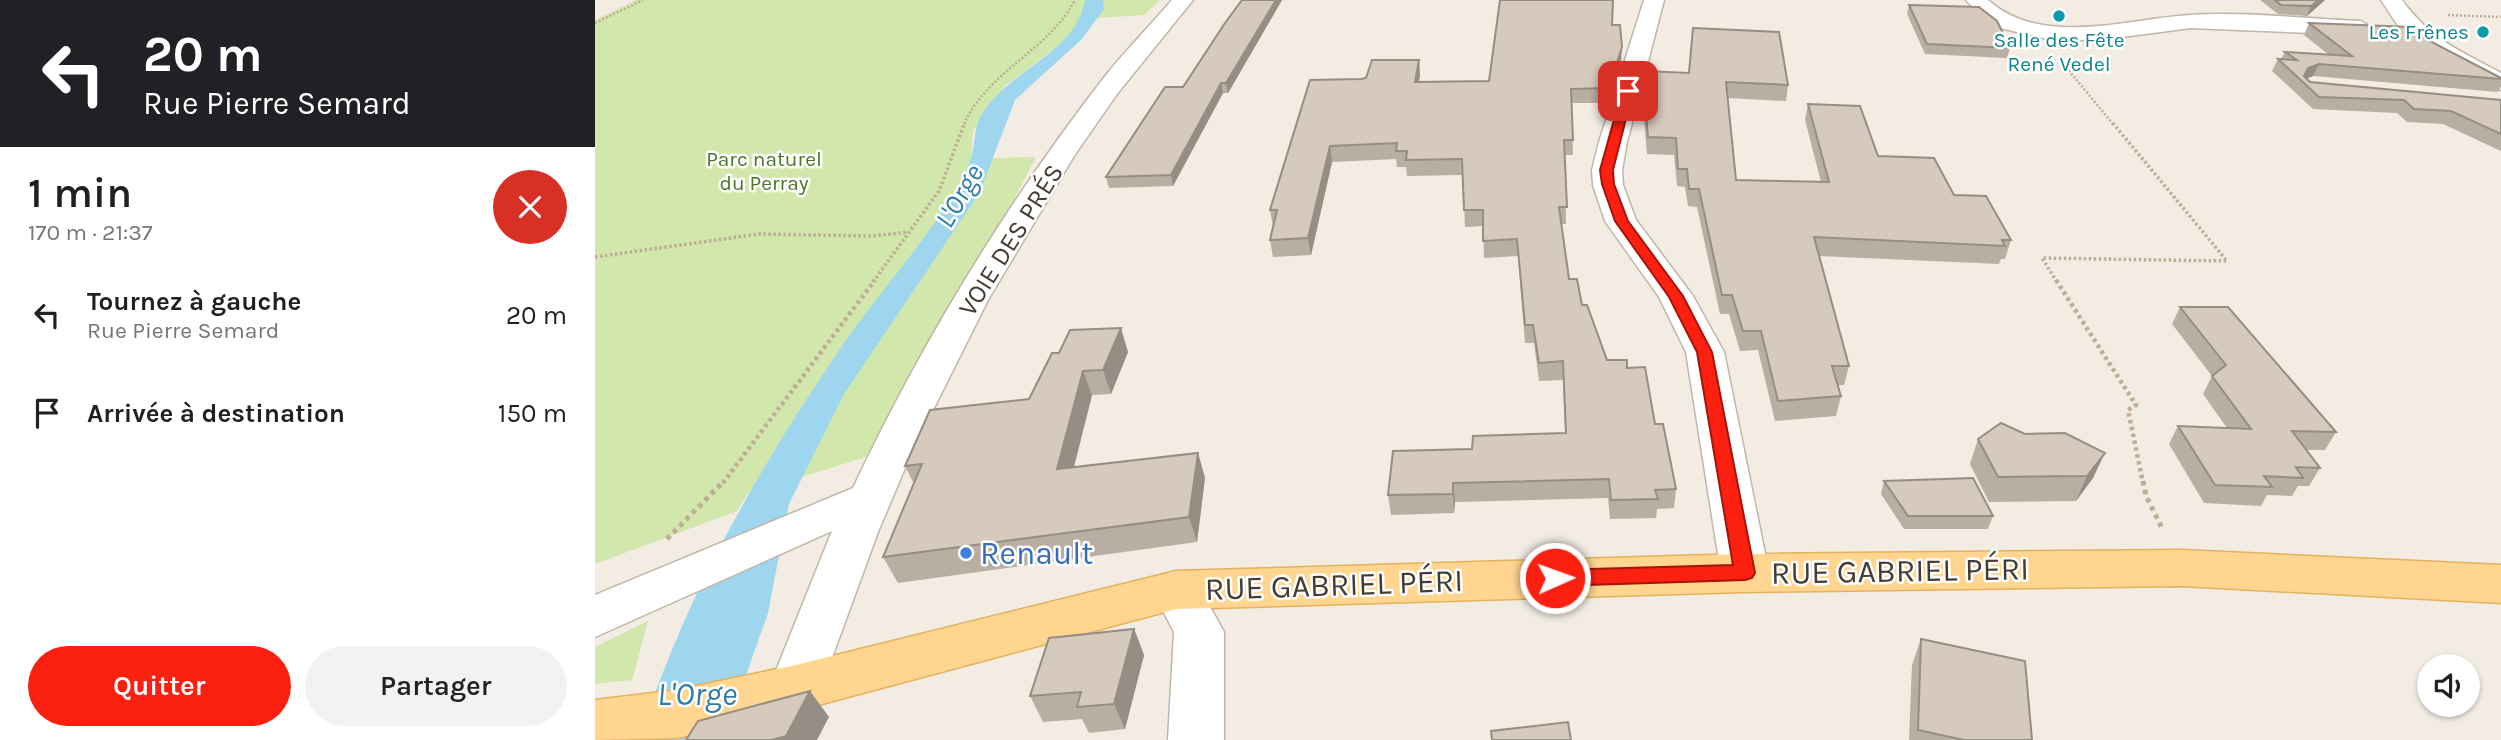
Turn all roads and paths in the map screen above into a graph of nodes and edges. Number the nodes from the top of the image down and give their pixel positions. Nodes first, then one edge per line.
1 (643, 0) edge
2 (1075, 0) edge
3 (1183, 0) edge
4 (1654, 0) edge
5 (1976, 0) edge
6 (2394, 5) edge
7 (2501, 17) edge
8 (1999, 21) junction
9 (595, 23) edge
10 (2412, 30) junction
11 (2497, 96) edge
12 (910, 232) junction
13 (595, 257) edge
14 (858, 503) junction
15 (659, 546) dead end
16 (2182, 568) junction
17 (1745, 573) junction
18 (2501, 584) edge
19 (1176, 590) junction
20 (603, 614) edge
21 (782, 691) junction
22 (620, 721) edge
23 (1196, 740) edge

1 - 9 path
2 - 12 path
3 - 14 street, VOIE DES PRÉS
4 - 17 street
5 - 8 street
6 - 7 path
6 - 10 street
8 - 10 street
8 - 16 path
10 - 11 street
12 - 13 path
12 - 15 path
14 - 20 street
14 - 21 street, VOIE DES PRÉS
16 - 17 main road, RUE GABRIEL PÉRI
16 - 18 main road, RUE GABRIEL PÉRI
17 - 19 main road, RUE GABRIEL PÉRI
19 - 21 main road, RUE GABRIEL PÉRI
19 - 23 street
21 - 22 main road, RUE GABRIEL PÉRI

